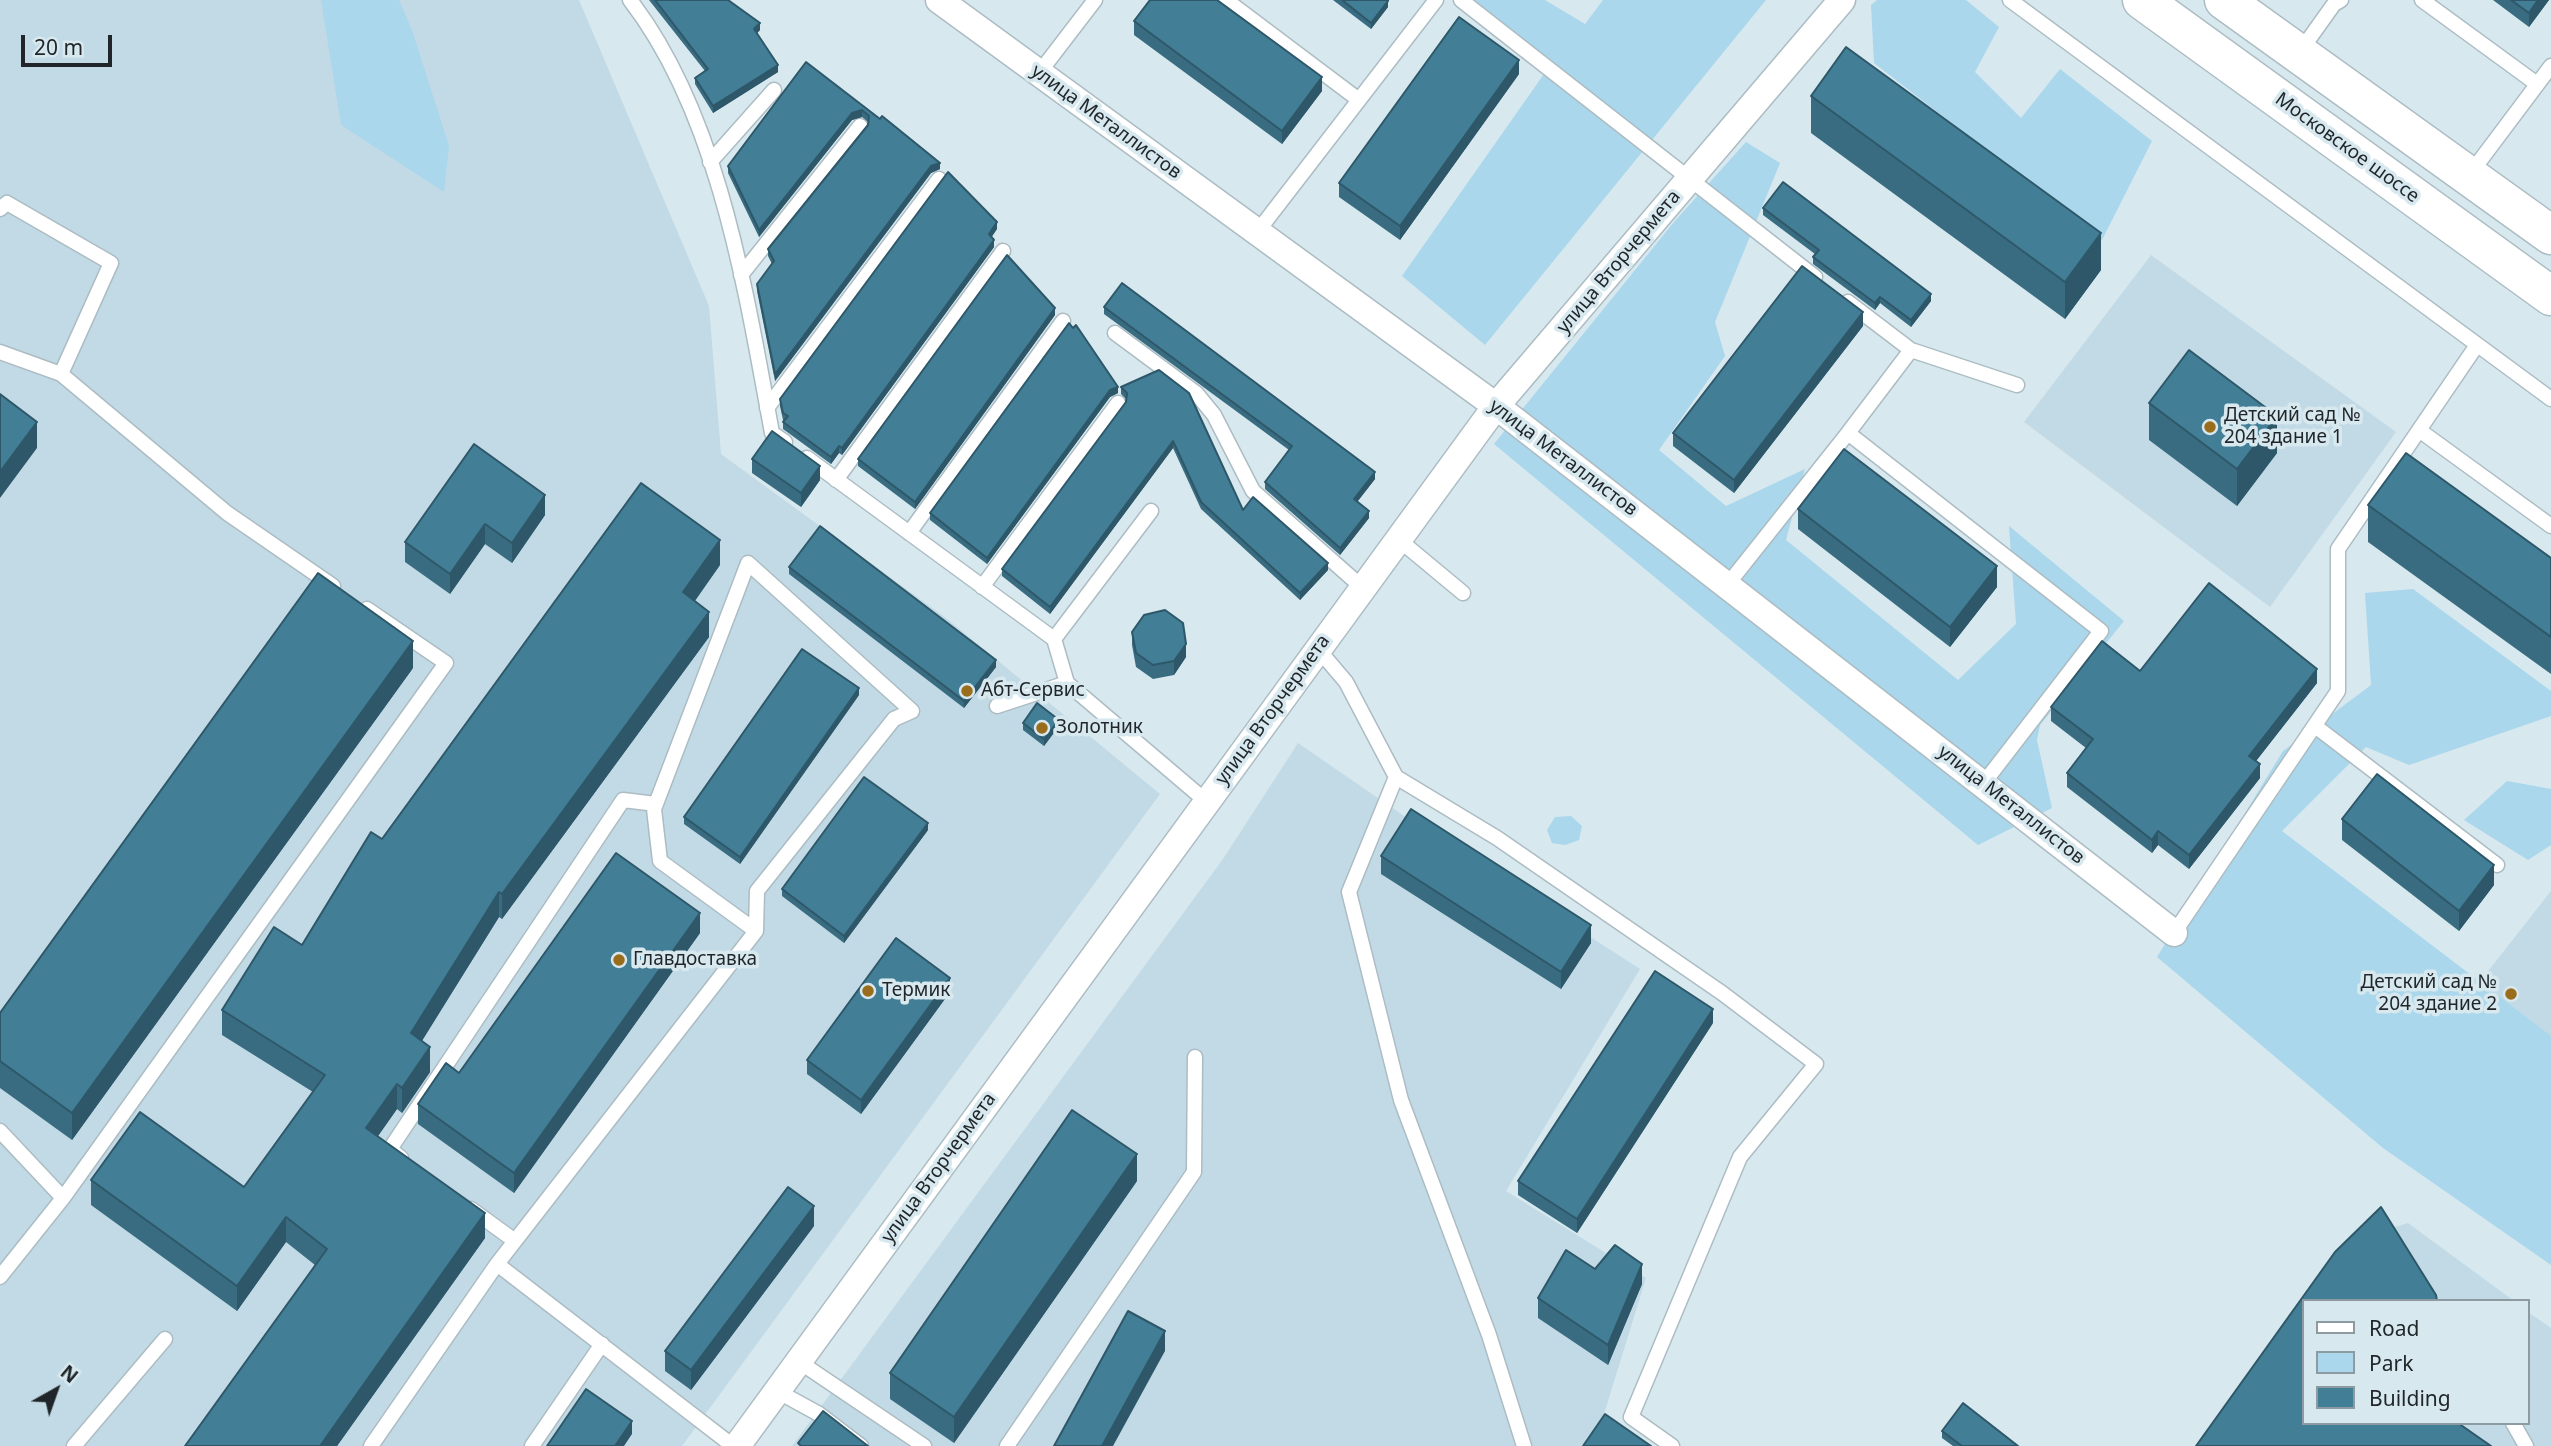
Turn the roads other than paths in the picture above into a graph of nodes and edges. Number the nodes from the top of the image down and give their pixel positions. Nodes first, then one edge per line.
1 (630, 0) edge
2 (939, 0) edge
3 (1095, 0) edge
4 (1226, 0) edge
5 (1436, 0) edge
6 (1461, 0) edge
7 (1842, 0) edge
8 (2010, 0) edge
9 (2142, 0) edge
10 (2224, 0) edge
11 (2341, 0) edge
12 (2422, 0) edge
13 (2299, 53) junction
14 (2551, 66) edge
15 (1039, 74) junction
16 (2537, 85) junction
17 (774, 90) dead end
18 (1359, 100) junction
19 (860, 126) dead end
20 (710, 162) junction
21 (2469, 175) junction
22 (939, 179) edge
23 (1688, 181) junction
24 (0, 209) edge
25 (1258, 231) junction
26 (2551, 235) edge
27 (1003, 251) dead end
28 (741, 275) junction
29 (2551, 296) edge
30 (1063, 321) dead end
31 (1115, 332) dead end
32 (2477, 345) junction
33 (1911, 350) junction
34 (0, 352) edge
35 (61, 374) junction
36 (2017, 385) dead end
37 (2551, 400) edge
38 (1118, 403) dead end
39 (1496, 406) junction
40 (767, 408) junction
41 (2419, 430) junction
42 (1847, 433) junction
43 (836, 480) junction
44 (1151, 511) dead end
45 (2551, 526) edge
46 (909, 533) junction
47 (1398, 539) junction
48 (1728, 584) junction
49 (982, 587) junction
50 (1363, 588) junction
51 (1463, 593) dead end
52 (1054, 639) junction
53 (1318, 649) junction
54 (1067, 683) junction
55 (997, 706) dead end
56 (2315, 726) junction
57 (1396, 777) junction
58 (1983, 784) junction
59 (1207, 802) junction
60 (656, 804) junction
61 (2497, 865) edge
62 (756, 931) junction
63 (2174, 933) joint
64 (1195, 1057) dead end
65 (0, 1131) edge
66 (411, 1165) edge
67 (63, 1198) junction
68 (463, 1203) edge
69 (515, 1241) junction
70 (497, 1265) junction
71 (0, 1277) edge
72 (164, 1339) dead end
73 (602, 1344) junction
74 (798, 1361) junction
75 (776, 1391) junction
76 (2513, 1425) edge
77 (74, 1446) edge
78 (371, 1446) edge
79 (532, 1446) edge
80 (735, 1446) edge
81 (861, 1446) edge
82 (924, 1446) edge
83 (1007, 1446) edge
84 (1524, 1446) edge
85 (1672, 1446) edge
86 (2526, 1446) edge

1 - 20 lane
2 - 15 street, улица Металлистов
3 - 15 lane
4 - 18 lane
5 - 18 lane
6 - 23 lane
7 - 23 street, улица Вторчермета
8 - 32 lane
9 - 29 main road, Московское шоссе
10 - 13 main road
11 - 13 lane
12 - 16 lane
13 - 21 main road
14 - 16 lane
15 - 25 street, улица Металлистов
16 - 21 lane
17 - 20 lane
18 - 25 lane
19 - 28 lane
20 - 28 lane
21 - 26 main road
22 - 40 lane
23 - 33 lane
23 - 39 street, улица Вторчермета
24 - 35 lane
25 - 39 street, улица Металлистов
27 - 43 lane
28 - 40 lane
30 - 46 lane
31 - 50 lane
32 - 37 lane
32 - 41 lane
33 - 36 lane
33 - 42 lane
34 - 35 lane
35 - 67 lane
38 - 49 lane
39 - 47 street, улица Вторчермета
39 - 48 street, улица Металлистов
40 - 43 lane
41 - 45 lane
41 - 56 lane
42 - 48 lane
42 - 58 lane
43 - 46 lane
44 - 52 lane
46 - 49 lane
47 - 50 street, улица Вторчермета
47 - 51 lane
48 - 58 street, улица Металлистов
49 - 52 lane
50 - 53 street, улица Вторчермета
52 - 54 lane
53 - 57 lane
53 - 59 street, улица Вторчермета
54 - 55 lane
54 - 59 lane
56 - 61 lane
56 - 63 lane
57 - 84 lane
57 - 85 lane
58 - 63 street, улица Металлистов
59 - 74 street, улица Вторчермета
60 - 62 lane
60 - 62 lane
60 - 66 lane
62 - 69 lane
64 - 83 lane
65 - 67 lane
67 - 71 lane
68 - 69 lane
69 - 70 lane
70 - 73 lane
70 - 78 lane
72 - 77 lane
73 - 79 lane
73 - 80 lane
74 - 75 street, улица Вторчермета
74 - 82 lane
75 - 80 street, улица Вторчермета
75 - 81 lane
76 - 86 lane

